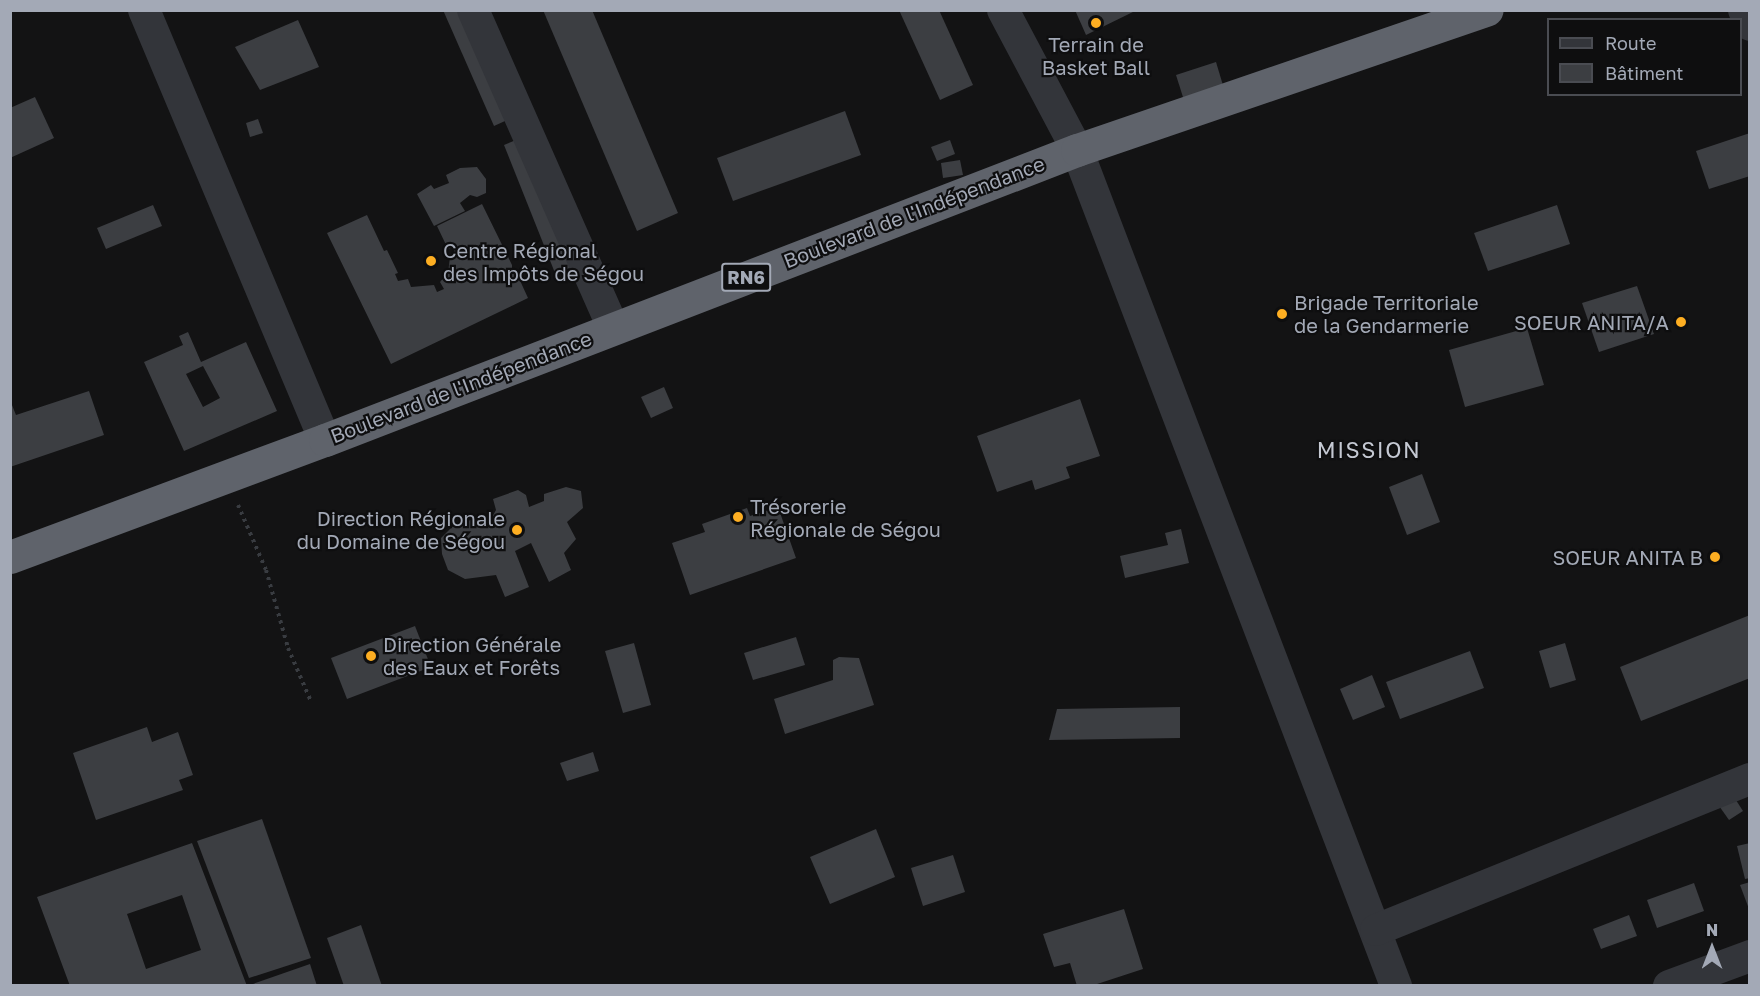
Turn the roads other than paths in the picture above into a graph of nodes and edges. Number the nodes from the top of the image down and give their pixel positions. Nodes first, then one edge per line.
1 (144, 10) edge
2 (473, 10) edge
3 (1003, 10) edge
4 (1487, 10) edge
5 (1744, 10) edge
6 (1749, 25) edge
7 (1077, 150) junction
8 (613, 327) junction
9 (325, 440) junction
10 (10, 556) edge
11 (1749, 778) edge
12 (1376, 930) junction
13 (1749, 956) edge
14 (1396, 986) edge
15 (1668, 986) edge

1 - 9 street
2 - 8 street
3 - 7 street
4 - 7 highway, Boulevard de l'Indépendance / RN6
5 - 6 street
7 - 8 highway, Boulevard de l'Indépendance / RN6
7 - 12 street
8 - 9 highway, Boulevard de l'Indépendance / RN6
9 - 10 highway, Boulevard de l'Indépendance / RN6
11 - 12 street
12 - 14 street
13 - 15 street

